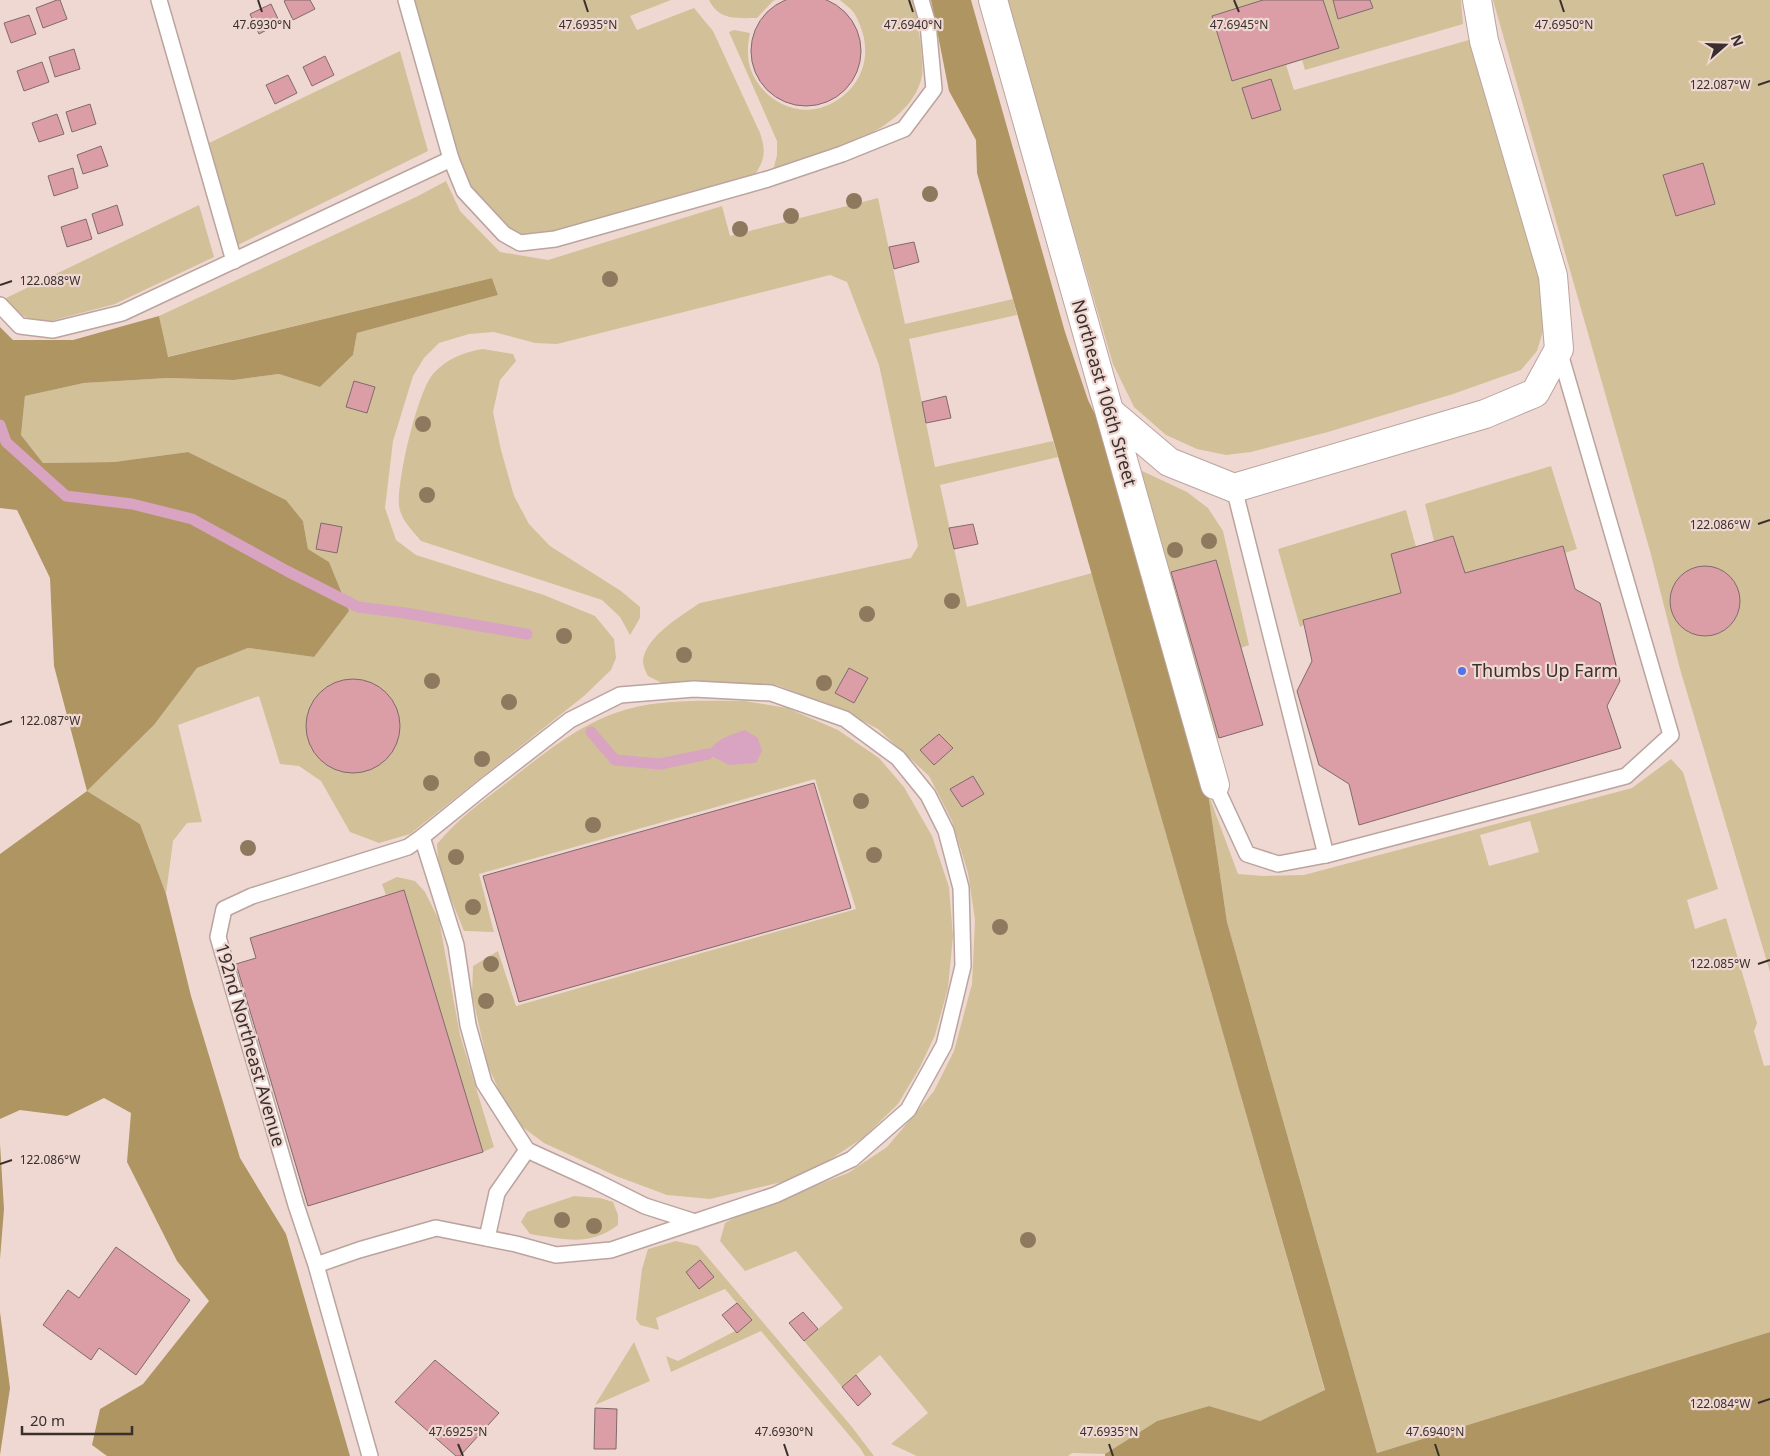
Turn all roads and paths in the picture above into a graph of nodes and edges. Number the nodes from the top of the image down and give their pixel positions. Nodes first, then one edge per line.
1 (159, 0) edge
2 (406, 0) edge
3 (921, 0) edge
4 (993, 0) edge
5 (1477, 0) edge
6 (451, 159) junction
7 (234, 261) junction
8 (0, 306) edge
9 (1559, 349) junction
10 (1110, 412) junction
11 (1234, 488) junction
12 (1215, 785) joint
13 (422, 838) junction
14 (1326, 855) junction
15 (527, 1150) junction
16 (692, 1221) junction
17 (487, 1238) junction
18 (316, 1265) junction
19 (370, 1456) edge

1 - 7 lane
2 - 6 lane
3 - 6 lane
4 - 10 street, Northeast 106th Street
5 - 9 street
6 - 7 lane
7 - 8 lane
9 - 11 street
9 - 14 lane
10 - 11 street
10 - 12 street, Northeast 106th Street
11 - 14 lane
12 - 14 lane
13 - 15 lane
13 - 16 lane, 192nd Northeast Avenue
13 - 18 lane, 192nd Northeast Avenue
15 - 16 lane
15 - 17 lane
16 - 17 lane, 192nd Northeast Avenue
17 - 18 lane, 192nd Northeast Avenue
18 - 19 lane, 192nd Northeast Avenue

